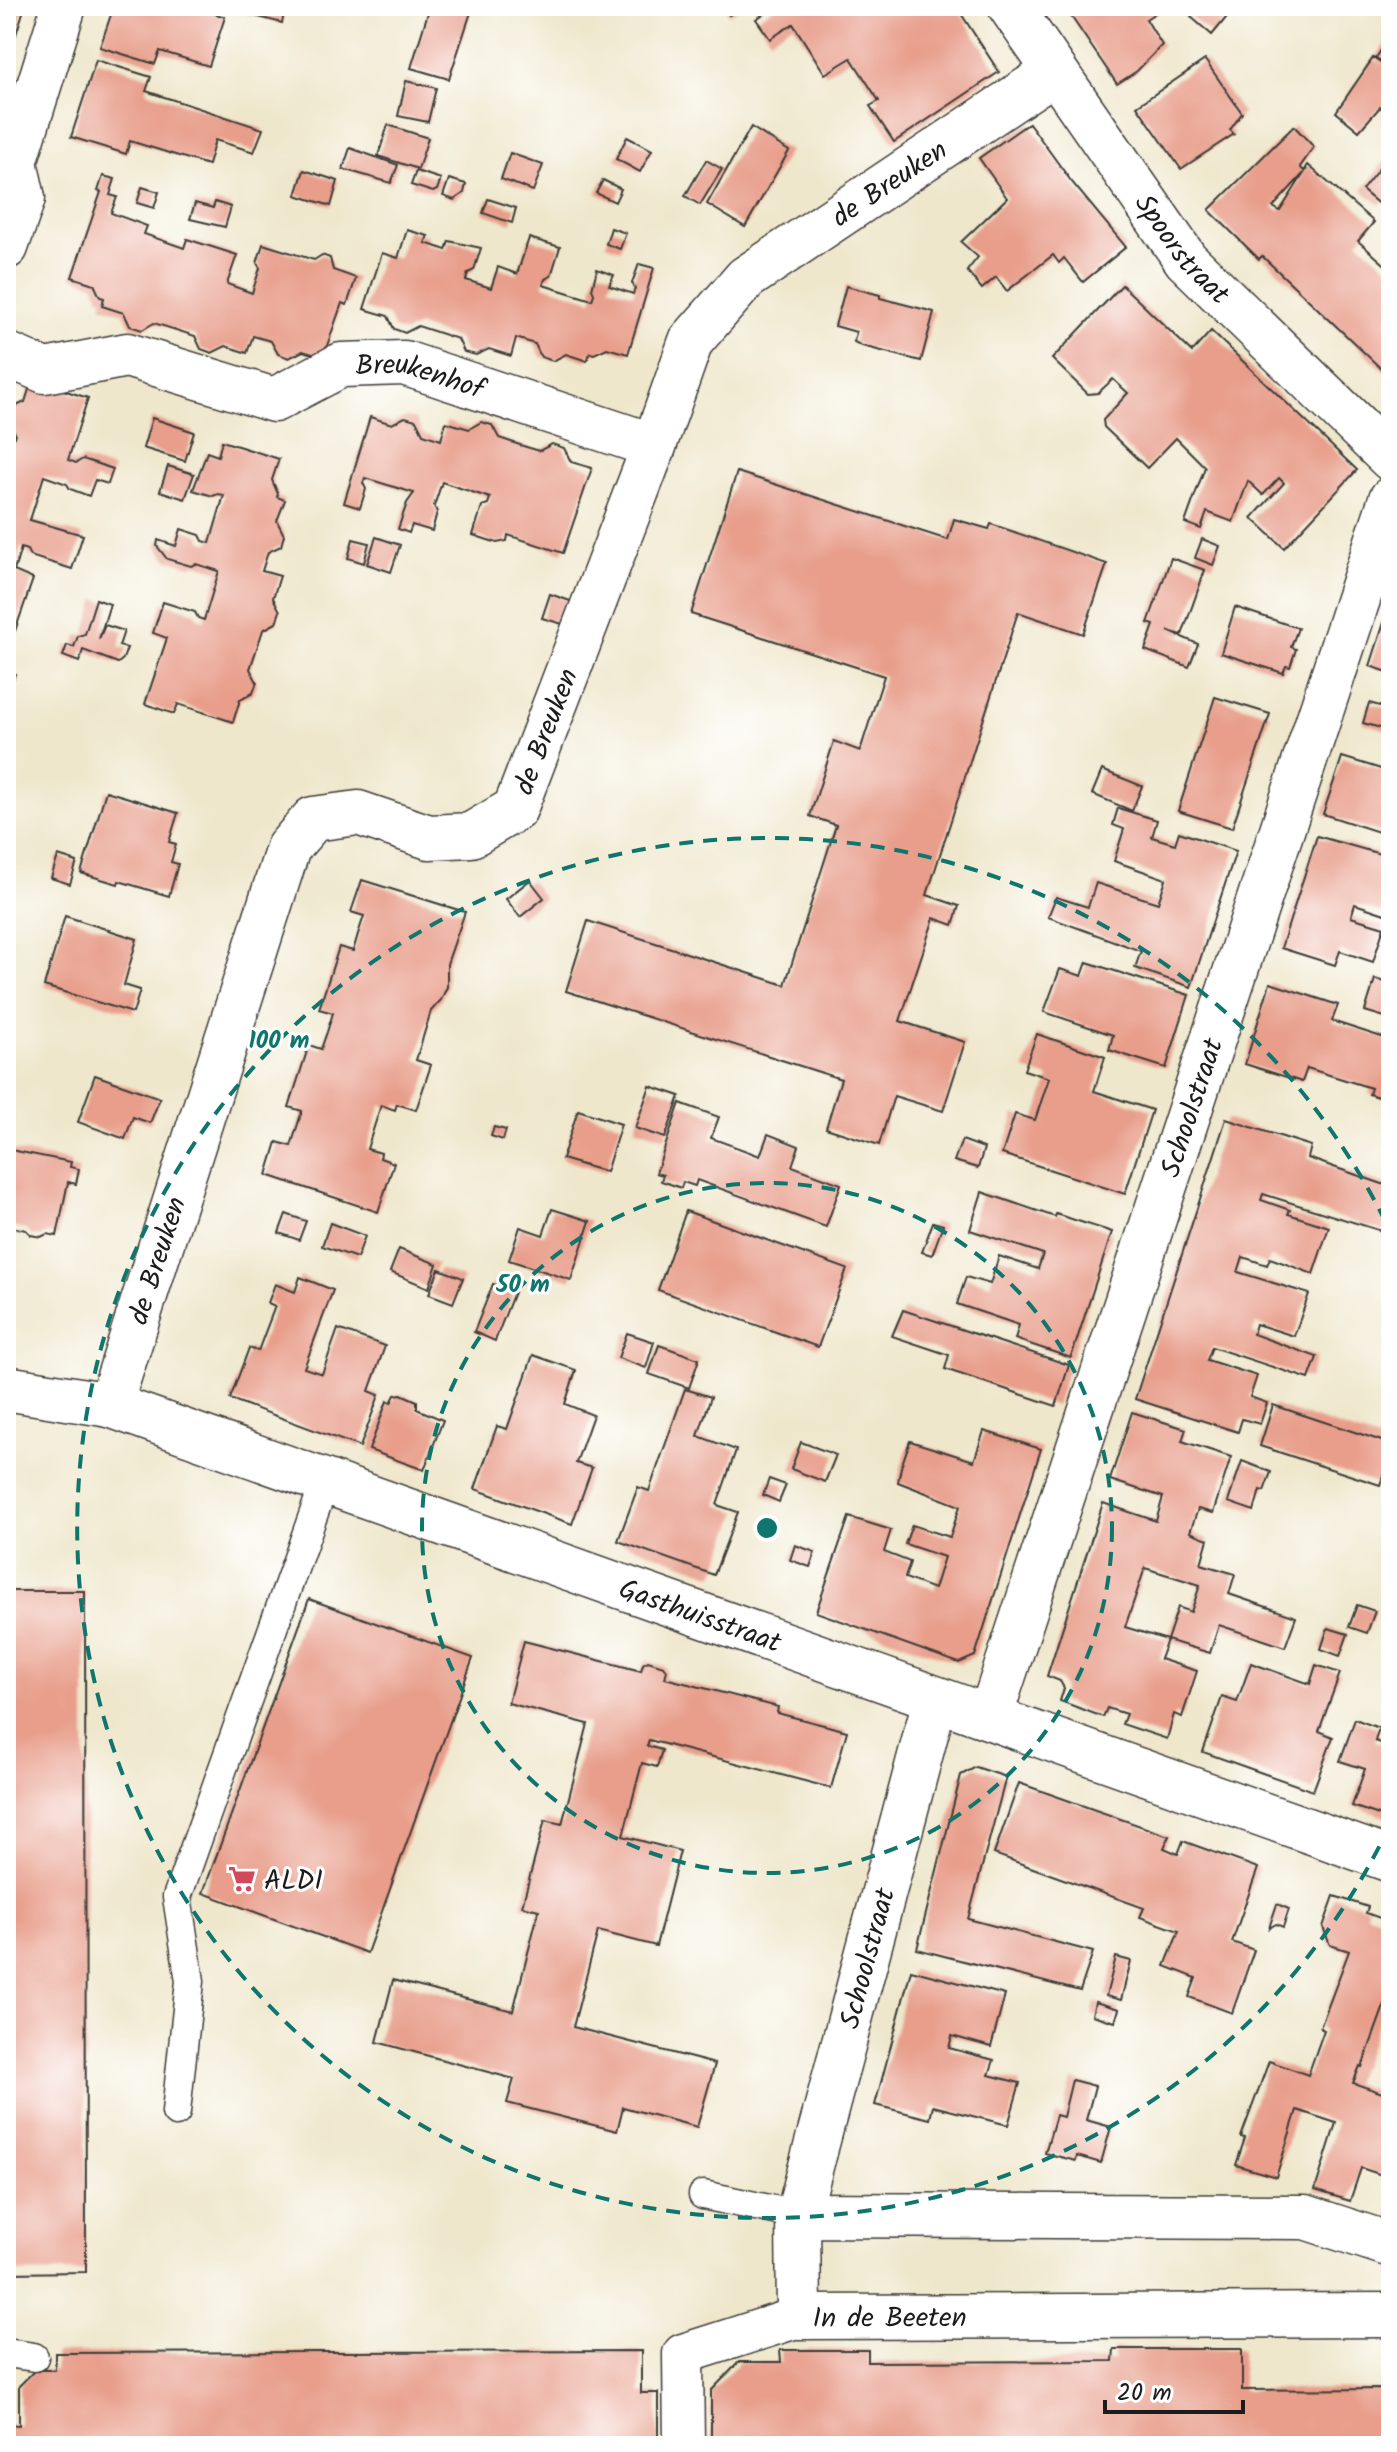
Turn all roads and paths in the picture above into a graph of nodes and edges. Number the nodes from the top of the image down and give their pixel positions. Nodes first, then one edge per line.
1 (64, 6) edge
2 (1010, 6) edge
3 (1054, 72) junction
4 (6, 247) edge
5 (6, 354) edge
6 (654, 446) junction
7 (1391, 459) edge
8 (1391, 499) edge
9 (6, 1388) edge
10 (110, 1405) junction
11 (325, 1482) junction
12 (935, 1700) junction
13 (990, 1717) junction
14 (1391, 1860) edge
15 (176, 2112) dead end
16 (703, 2195) dead end
17 (798, 2215) junction
18 (1391, 2245) edge
19 (1391, 2315) edge
20 (799, 2317) junction
21 (6, 2353) edge
22 (34, 2357) dead end
23 (684, 2446) edge

1 - 4 street
2 - 3 street, Spoorstraat
3 - 6 street, de Breuken
3 - 7 street, Spoorstraat
5 - 6 street, Breukenhof
6 - 10 street, de Breuken
8 - 13 street, Schoolstraat
9 - 10 street, Gasthuisstraat
10 - 11 street, Gasthuisstraat
11 - 12 street, Gasthuisstraat
11 - 15 lane
12 - 13 street, Gasthuisstraat
12 - 17 street, Schoolstraat
13 - 14 street, Gasthuisstraat
16 - 17 lane
17 - 18 street
17 - 20 street, In de Beeten
19 - 20 street, In de Beeten
20 - 23 street
21 - 22 lane

